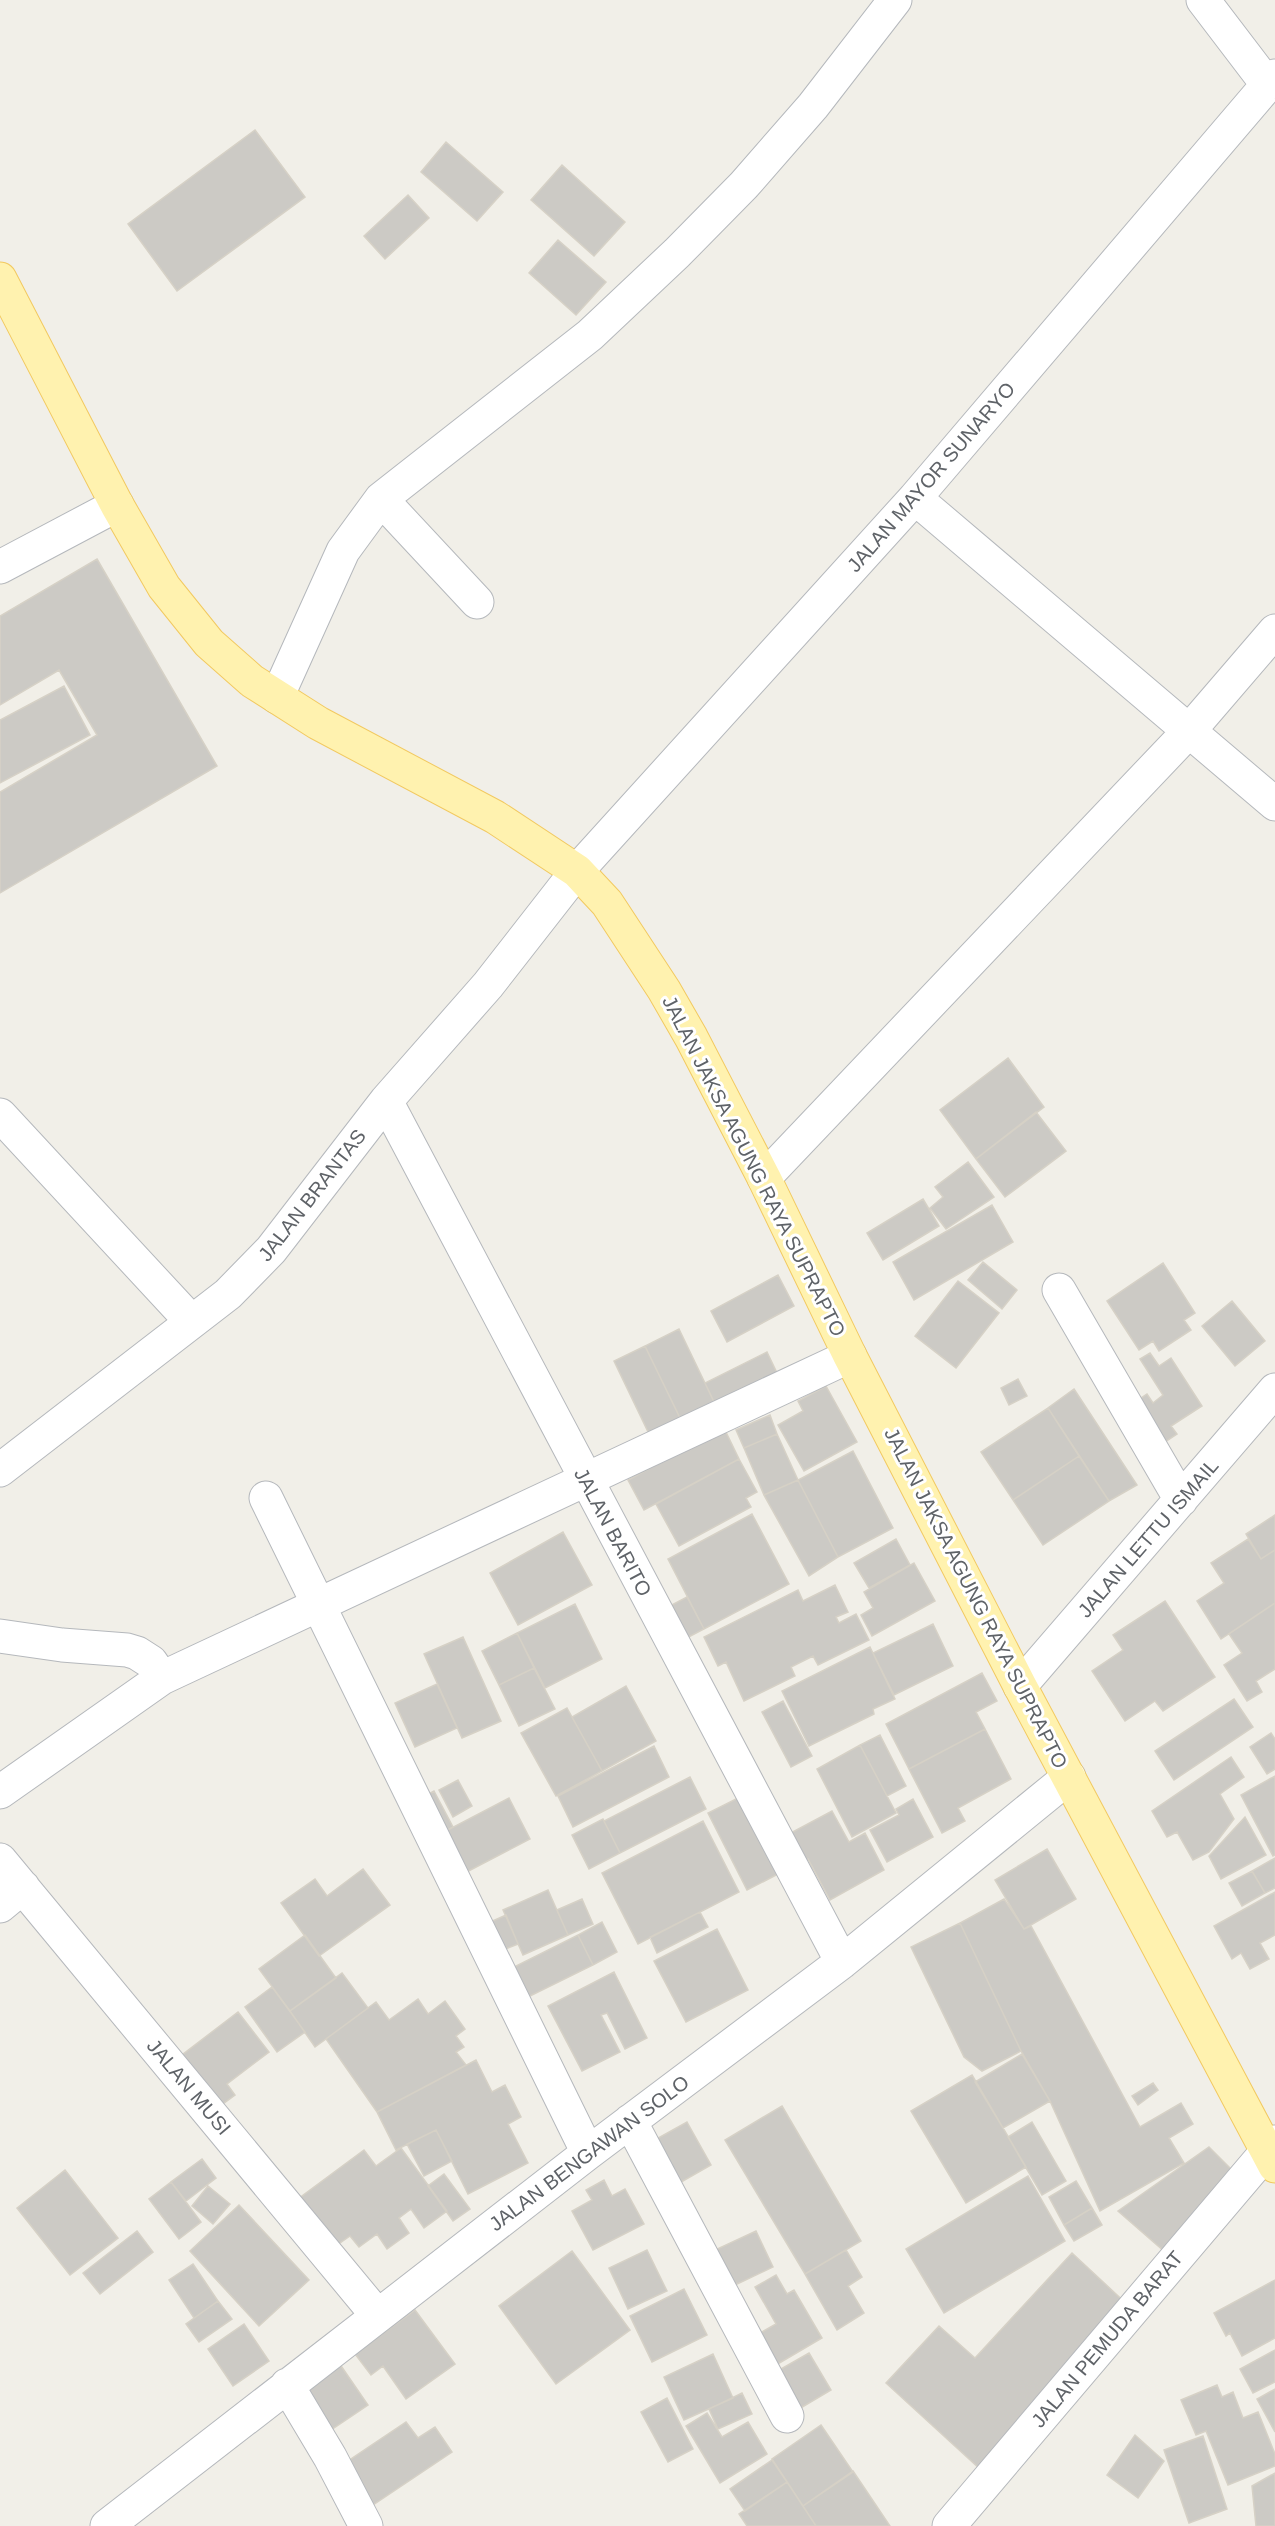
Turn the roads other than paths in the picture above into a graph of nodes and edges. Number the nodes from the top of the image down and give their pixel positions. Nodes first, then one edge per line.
1 (1203, 0) edge
2 (888, 2) edge
3 (1271, 80) edge
4 (0, 279) edge
5 (381, 498) junction
6 (915, 498) junction
7 (117, 505) junction
8 (0, 567) edge
9 (477, 602) dead end
10 (1275, 631) edge
11 (277, 697) junction
12 (1189, 731) junction
13 (1275, 804) edge
14 (577, 871) junction
15 (386, 1101) junction
16 (0, 1115) edge
17 (764, 1178) junction
18 (1059, 1290) dead end
19 (191, 1321) junction
20 (850, 1356) junction
21 (1275, 1390) edge
22 (0, 1470) edge
23 (586, 1481) junction
24 (266, 1498) dead end
25 (1181, 1500) junction
26 (319, 1605) junction
27 (0, 1636) edge
28 (162, 1678) junction
29 (1020, 1686) junction
30 (1069, 1777) junction
31 (0, 1792) edge
32 (0, 1860) edge
33 (12, 1896) edge
34 (842, 1962) junction
35 (630, 2121) junction
36 (588, 2153) junction
37 (1272, 2153) edge
38 (378, 2315) junction
39 (287, 2385) junction
40 (787, 2416) dead end
41 (107, 2526) edge
42 (366, 2526) edge
43 (949, 2526) edge

1 - 3 street
2 - 5 street
3 - 6 street, JALAN MAYOR SUNARYO
4 - 7 main road, JALAN JAKSA AGUNG RAYA SUPRAPTO
5 - 9 street
5 - 11 street
6 - 12 street
6 - 14 street, JALAN MAYOR SUNARYO
7 - 8 street
7 - 11 main road, JALAN JAKSA AGUNG RAYA SUPRAPTO
10 - 12 street
11 - 14 main road, JALAN JAKSA AGUNG RAYA SUPRAPTO
12 - 13 street
12 - 17 street
14 - 15 street, JALAN BRANTAS
14 - 17 main road, JALAN JAKSA AGUNG RAYA SUPRAPTO
15 - 19 street, JALAN BRANTAS
15 - 23 street, JALAN BARITO
16 - 19 street
17 - 20 main road, JALAN JAKSA AGUNG RAYA SUPRAPTO
18 - 25 street
19 - 22 street, JALAN BRANTAS
20 - 23 street
20 - 29 main road, JALAN JAKSA AGUNG RAYA SUPRAPTO
21 - 25 street, JALAN LETTU ISMAIL
23 - 26 street
23 - 34 street, JALAN BARITO
24 - 26 street
25 - 29 street, JALAN LETTU ISMAIL
26 - 28 street
26 - 36 street
27 - 28 street
28 - 31 street
29 - 30 main road, JALAN JAKSA AGUNG RAYA SUPRAPTO
30 - 34 street, JALAN BENGAWAN SOLO
30 - 37 main road, JALAN JAKSA AGUNG RAYA SUPRAPTO
32 - 33 street, JALAN MUSI
33 - 38 street, JALAN MUSI
34 - 35 street, JALAN BENGAWAN SOLO
35 - 36 street, JALAN BENGAWAN SOLO
35 - 40 street
36 - 38 street, JALAN BENGAWAN SOLO
37 - 43 street, JALAN PEMUDA BARAT
38 - 39 street, JALAN BENGAWAN SOLO
39 - 41 street, JALAN BENGAWAN SOLO
39 - 42 street

